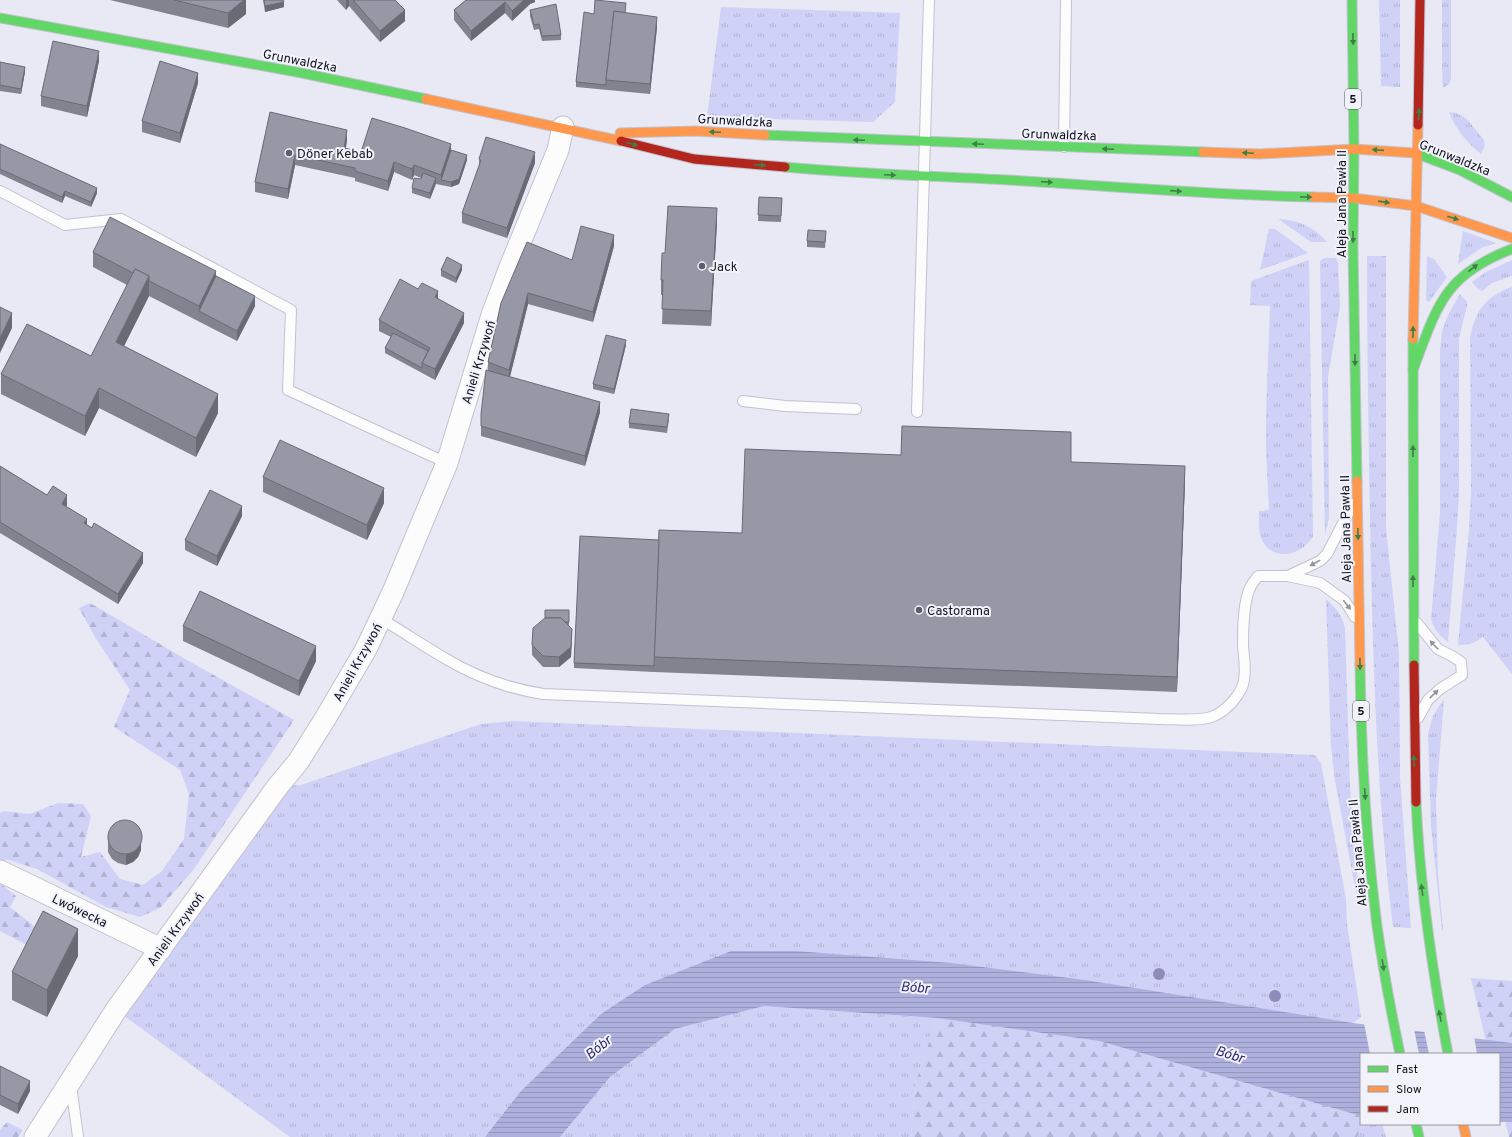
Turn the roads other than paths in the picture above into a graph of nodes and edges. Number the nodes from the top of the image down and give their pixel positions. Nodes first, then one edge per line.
1 (929, 0) edge
2 (1066, 0) edge
3 (1352, 0) edge
4 (1420, 0) edge
5 (0, 18) edge
6 (697, 119) dead end
7 (563, 127) junction
8 (696, 131) junction
9 (594, 134) junction
10 (926, 142) junction
11 (1064, 147) junction
12 (1354, 149) junction
13 (1417, 153) junction
14 (923, 176) junction
15 (0, 191) edge
16 (1512, 197) edge
17 (1353, 198) junction
18 (1416, 206) junction
19 (1512, 238) edge
20 (1512, 249) edge
21 (1412, 371) junction
22 (743, 401) dead end
23 (856, 409) dead end
24 (917, 412) dead end
25 (447, 463) junction
26 (1357, 496) junction
27 (1288, 576) junction
28 (380, 619) junction
29 (1414, 620) junction
30 (1359, 628) junction
31 (1414, 726) junction
32 (0, 871) edge
33 (161, 949) junction
34 (1400, 1053) edge
35 (1448, 1053) edge
36 (71, 1081) junction
37 (1416, 1125) edge
38 (1463, 1125) edge
39 (35, 1137) edge
40 (78, 1137) edge
41 (1419, 1137) edge
42 (1466, 1137) edge

1 - 10 lane
2 - 11 lane
3 -> 12 street, Aleja Jana Pawła II / 5
13 -> 4 street
5 - 7 street, Grunwaldzka
6 - 8 lane
7 - 9 street, Grunwaldzka
7 - 25 street, Anieli Krzywoń
8 - 9 street, Grunwaldzka
10 -> 8 street, Grunwaldzka
9 -> 14 street, Grunwaldzka
11 -> 10 street, Grunwaldzka
10 - 14 lane
12 -> 11 street, Grunwaldzka
13 -> 12 street, Grunwaldzka
12 - 17 street, Aleja Jana Pawła II / 5
13 - 16 street, Grunwaldzka
13 - 18 street
14 -> 17 street, Grunwaldzka
14 - 24 lane
15 - 25 lane
17 -> 18 street, Grunwaldzka
17 -> 26 street, Aleja Jana Pawła II / 5
18 -> 19 street, Grunwaldzka
21 -> 18 street
21 -> 20 street
29 -> 21 street
22 - 23 lane
25 - 28 street, Anieli Krzywoń
26 -> 27 lane
26 -> 30 street, Aleja Jana Pawła II / 5
27 - 28 lane
27 -> 30 lane
28 - 33 street, Anieli Krzywoń
29 - 31 street
31 -> 29 lane
30 -> 34 street, Aleja Jana Pawła II / 5
35 -> 31 street
32 - 33 street, Lwówecka
33 - 36 street, Anieli Krzywoń
36 - 39 street, Anieli Krzywoń
36 - 40 lane
37 - 41 street
38 - 42 street

